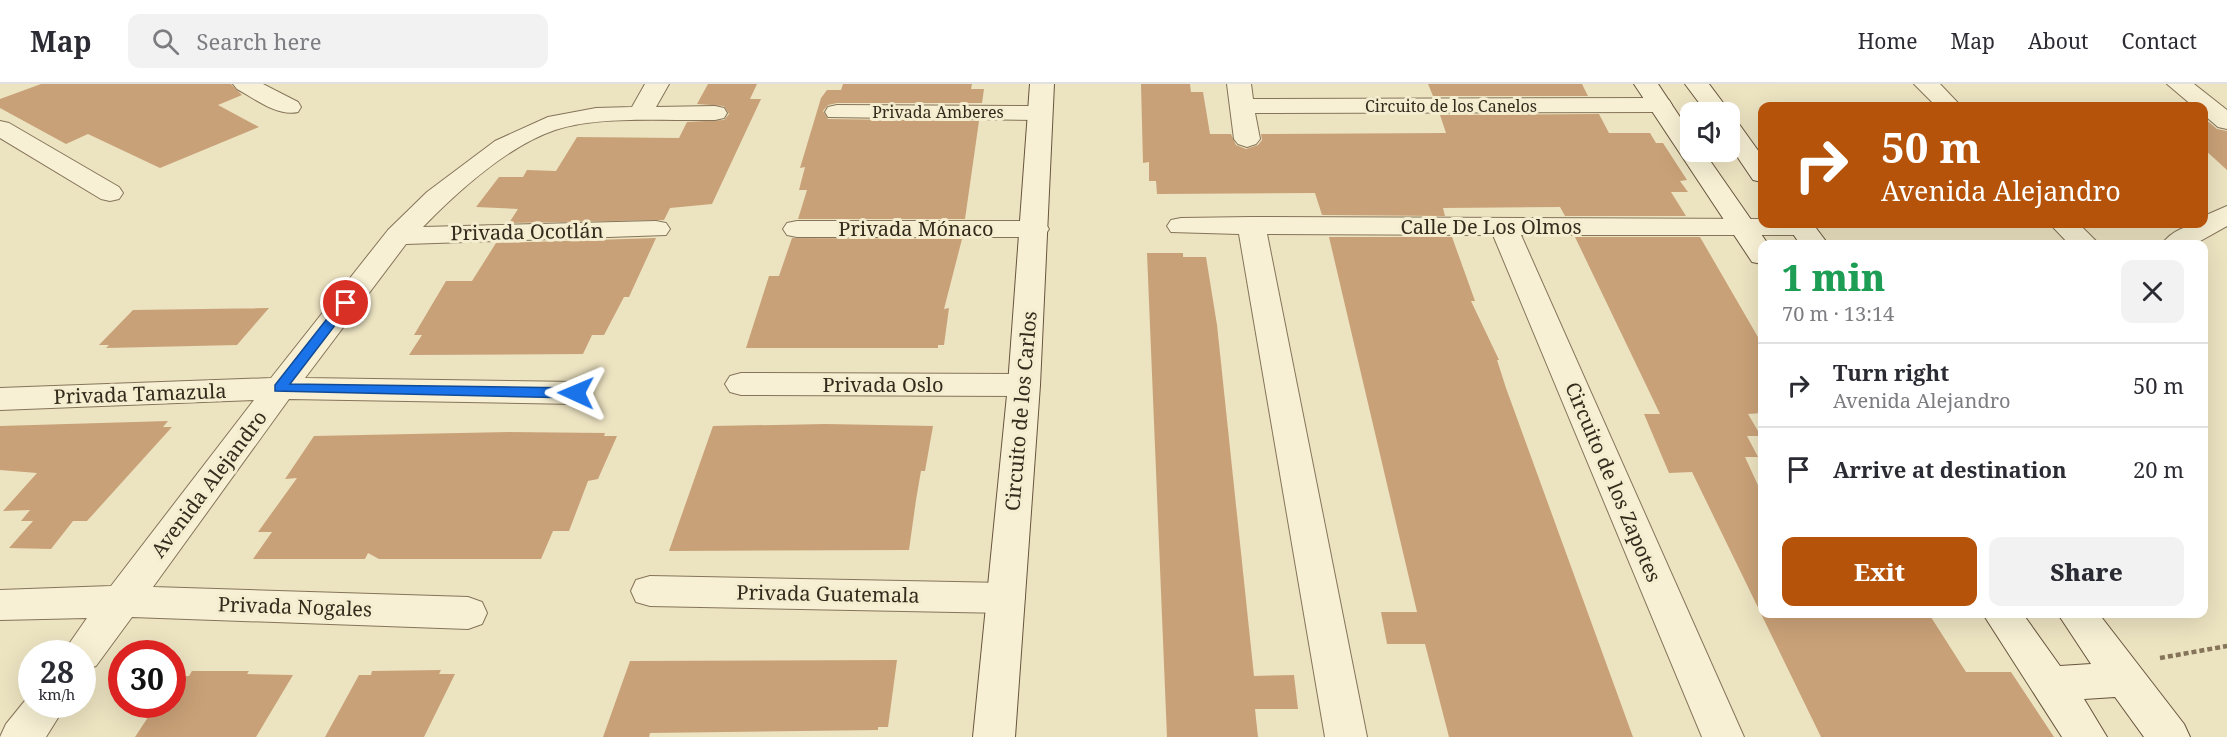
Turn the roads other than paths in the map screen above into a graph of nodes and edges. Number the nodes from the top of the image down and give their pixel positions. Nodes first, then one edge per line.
1 (245, 84) edge
2 (657, 84) edge
3 (1646, 84) edge
4 (1697, 84) edge
5 (1926, 84) edge
6 (2179, 84) edge
7 (1241, 95) edge
8 (1041, 98) edge
9 (1710, 102) edge
10 (1945, 102) edge
11 (2202, 102) edge
12 (1660, 105) junction
13 (290, 107) dead end
14 (2208, 107) edge
15 (837, 112) dead end
16 (716, 113) dead end
17 (639, 115) junction
18 (2227, 122) edge
19 (0, 128) edge
20 (1680, 135) edge
21 (1247, 139) dead end
22 (1740, 143) edge
23 (1699, 162) edge
24 (1758, 168) edge
25 (110, 193) dead end
26 (2227, 214) edge
27 (1251, 225) junction
28 (2208, 225) edge
29 (1181, 226) dead end
30 (1504, 228) junction
31 (1744, 228) junction
32 (2068, 228) edge
33 (2203, 228) edge
34 (656, 229) dead end
35 (797, 229) dead end
36 (1035, 229) junction
37 (1805, 232) edge
38 (398, 236) junction
39 (2081, 240) edge
40 (2183, 240) edge
41 (1758, 250) edge
42 (741, 384) dead end
43 (1024, 385) junction
44 (280, 388) junction
45 (576, 393) dead end
46 (0, 399) edge
47 (650, 591) dead end
48 (1006, 598) junction
49 (122, 601) junction
50 (0, 605) edge
51 (468, 613) dead end
52 (2005, 618) edge
53 (2080, 618) edge
54 (93, 640) edge
55 (2119, 673) junction
56 (2049, 684) junction
57 (35, 718) edge
58 (21, 737) edge
59 (994, 737) edge
60 (1346, 737) edge
61 (1723, 737) edge
62 (2086, 737) edge
63 (2169, 737) edge

1 - 13 street
2 - 17 street
3 - 12 street
4 - 9 street
5 - 10 street
6 - 11 street
7 - 12 street, Circuito de los Canelos
7 - 21 street, Circuito de los Canelos
8 - 15 street, Privada Amberes
8 - 36 street, Circuito de los Carlos
12 - 20 street
14 - 18 street
16 - 17 street, Avenida Alejandro
17 - 38 street, Avenida Alejandro
19 - 25 street
22 - 24 street
23 - 31 street
26 - 28 street
27 - 29 street, Calle De Los Olmos
27 - 30 street, Calle De Los Olmos
27 - 60 street
30 - 31 street, Calle De Los Olmos
30 - 61 street, Circuito de los Zapotes
31 - 37 street, Calle De Los Olmos
31 - 41 street
32 - 39 street
33 - 40 street
34 - 38 street, Privada Ocotlán
35 - 36 street, Privada Mónaco
36 - 43 street, Circuito de los Carlos
38 - 44 street, Avenida Alejandro
42 - 43 street, Privada Oslo
43 - 48 street, Circuito de los Carlos
44 - 45 street, Privada Tamazula
44 - 46 street, Privada Tamazula
44 - 49 street, Avenida Alejandro
47 - 48 street, Privada Guatemala
48 - 59 street, Circuito de los Carlos
49 - 50 street, Privada Nogales
49 - 51 street, Privada Nogales
49 - 54 street, Avenida Alejandro
52 - 56 street
53 - 55 street
55 - 56 street
55 - 63 street
56 - 62 street
57 - 58 street

